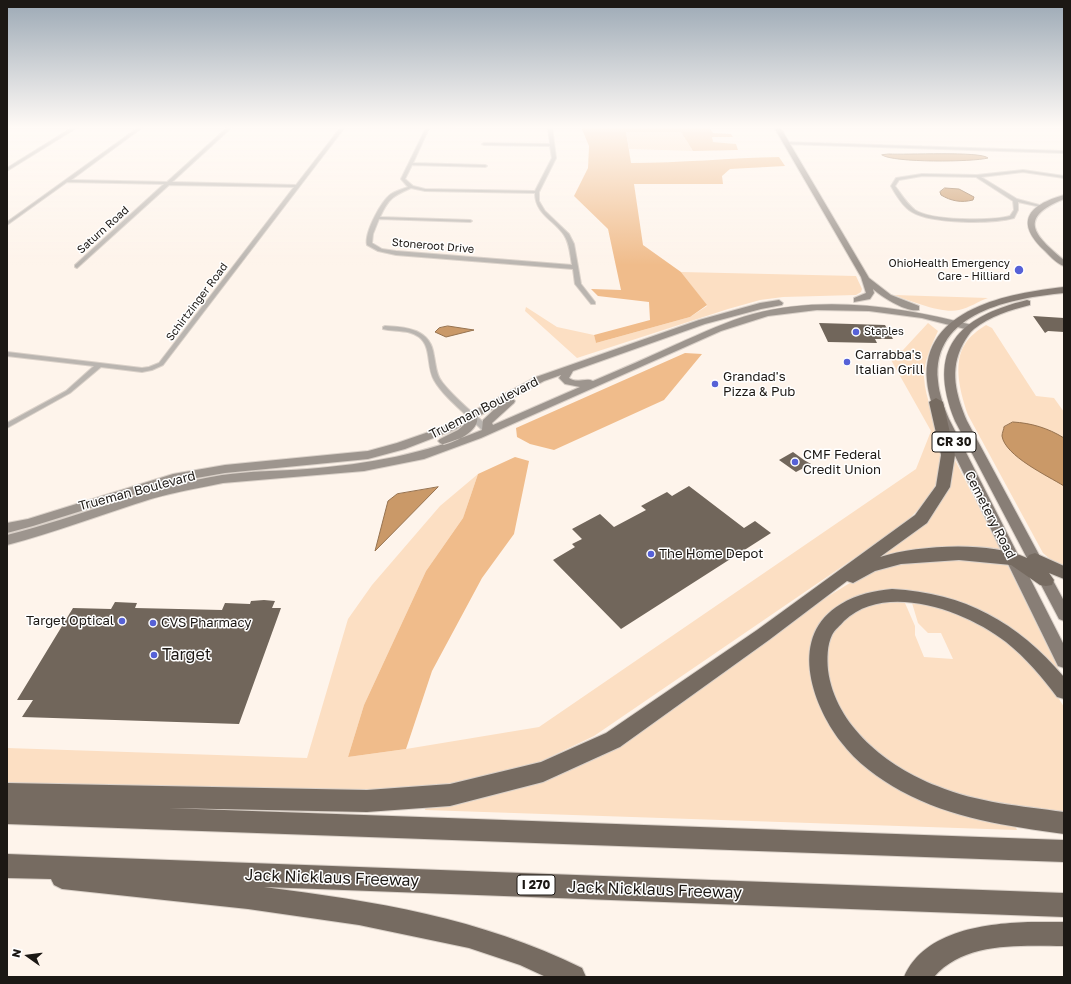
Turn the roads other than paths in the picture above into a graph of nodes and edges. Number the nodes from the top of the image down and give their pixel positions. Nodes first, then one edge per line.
1 (77, 173) edge
2 (179, 173) edge
3 (307, 173) edge
4 (406, 173) edge
5 (548, 173) edge
6 (804, 173) edge
7 (1005, 173) edge
8 (1036, 173) edge
9 (977, 176) junction
10 (1064, 177) edge
11 (66, 181) junction
12 (168, 183) junction
13 (297, 186) junction
14 (410, 187) junction
15 (537, 192) junction
16 (1064, 197) edge
17 (1016, 202) junction
18 (1039, 207) junction
19 (378, 218) junction
20 (470, 221) dead end
21 (7, 224) edge
22 (1064, 264) edge
23 (77, 266) dead end
24 (574, 267) junction
25 (865, 277) junction
26 (1064, 290) edge
27 (1064, 296) edge
28 (857, 300) junction
29 (593, 303) dead end
30 (916, 308) junction
31 (739, 311) junction
32 (739, 322) junction
33 (956, 323) junction
34 (969, 327) junction
35 (385, 328) dead end
36 (7, 354) edge
37 (99, 365) junction
38 (569, 369) junction
39 (613, 375) junction
40 (522, 388) junction
41 (936, 402) junction
42 (474, 416) junction
43 (7, 426) edge
44 (488, 431) junction
45 (395, 462) junction
46 (7, 528) edge
47 (7, 540) edge
48 (1013, 559) junction
49 (1035, 559) junction
50 (1064, 573) edge
51 (1046, 580) junction
52 (1064, 615) edge
53 (763, 635) junction
54 (1064, 661) edge
55 (1064, 691) edge
56 (7, 794) edge
57 (7, 814) edge
58 (1064, 823) edge
59 (1064, 851) edge
60 (7, 866) edge
61 (7, 871) edge
62 (1064, 905) edge
63 (1064, 934) edge
64 (573, 977) edge
65 (917, 977) edge

1 - 11 street
2 - 12 street, Saturn Road
3 - 13 street, Schirtzinger Road
4 - 14 street
5 - 15 street
6 - 25 main road
7 - 9 street
8 - 10 street
9 - 17 street
9 - 17 street
11 - 12 street
11 - 21 street
12 - 13 street
12 - 23 street, Saturn Road
13 - 37 street, Schirtzinger Road
14 - 15 street
14 - 19 street, Stoneroot Drive
15 - 24 street
16 - 18 main road
17 - 18 street
18 - 22 main road
19 - 20 street
19 - 24 street, Stoneroot Drive
24 - 29 street
25 - 28 main road
25 - 30 main road
26 - 33 main road, Cemetery Road
27 - 34 main road
28 - 30 main road, Trueman Boulevard
28 - 31 main road, Trueman Boulevard
30 - 33 main road, Trueman Boulevard
31 - 32 main road
31 - 38 main road, Trueman Boulevard
32 - 33 main road, Trueman Boulevard
32 - 39 main road, Trueman Boulevard
33 - 34 main road, Trueman Boulevard
33 - 41 main road, Cemetery Road / CR 30
34 - 49 main road, Cemetery Road / CR 30
35 - 42 street
36 - 37 street, Schirtzinger Road
37 - 43 street
38 - 39 main road
38 - 40 main road, Trueman Boulevard
39 - 44 main road, Trueman Boulevard
40 - 42 main road, Trueman Boulevard
40 - 44 main road
41 - 48 main road, Cemetery Road / CR 30
41 - 53 highway
42 - 44 street
42 - 45 main road
42 - 46 main road, Trueman Boulevard
44 - 45 main road, Trueman Boulevard
45 - 47 main road, Trueman Boulevard
48 - 51 highway
48 - 53 highway
48 - 54 main road, Cemetery Road / CR 30
49 - 50 highway
49 - 51 main road, Cemetery Road / CR 30
51 - 52 main road, Cemetery Road / CR 30
53 - 56 highway
55 - 58 highway
57 - 59 highway
60 - 62 highway, Jack Nicklaus Freeway / I 270
61 - 64 highway
63 - 65 highway

